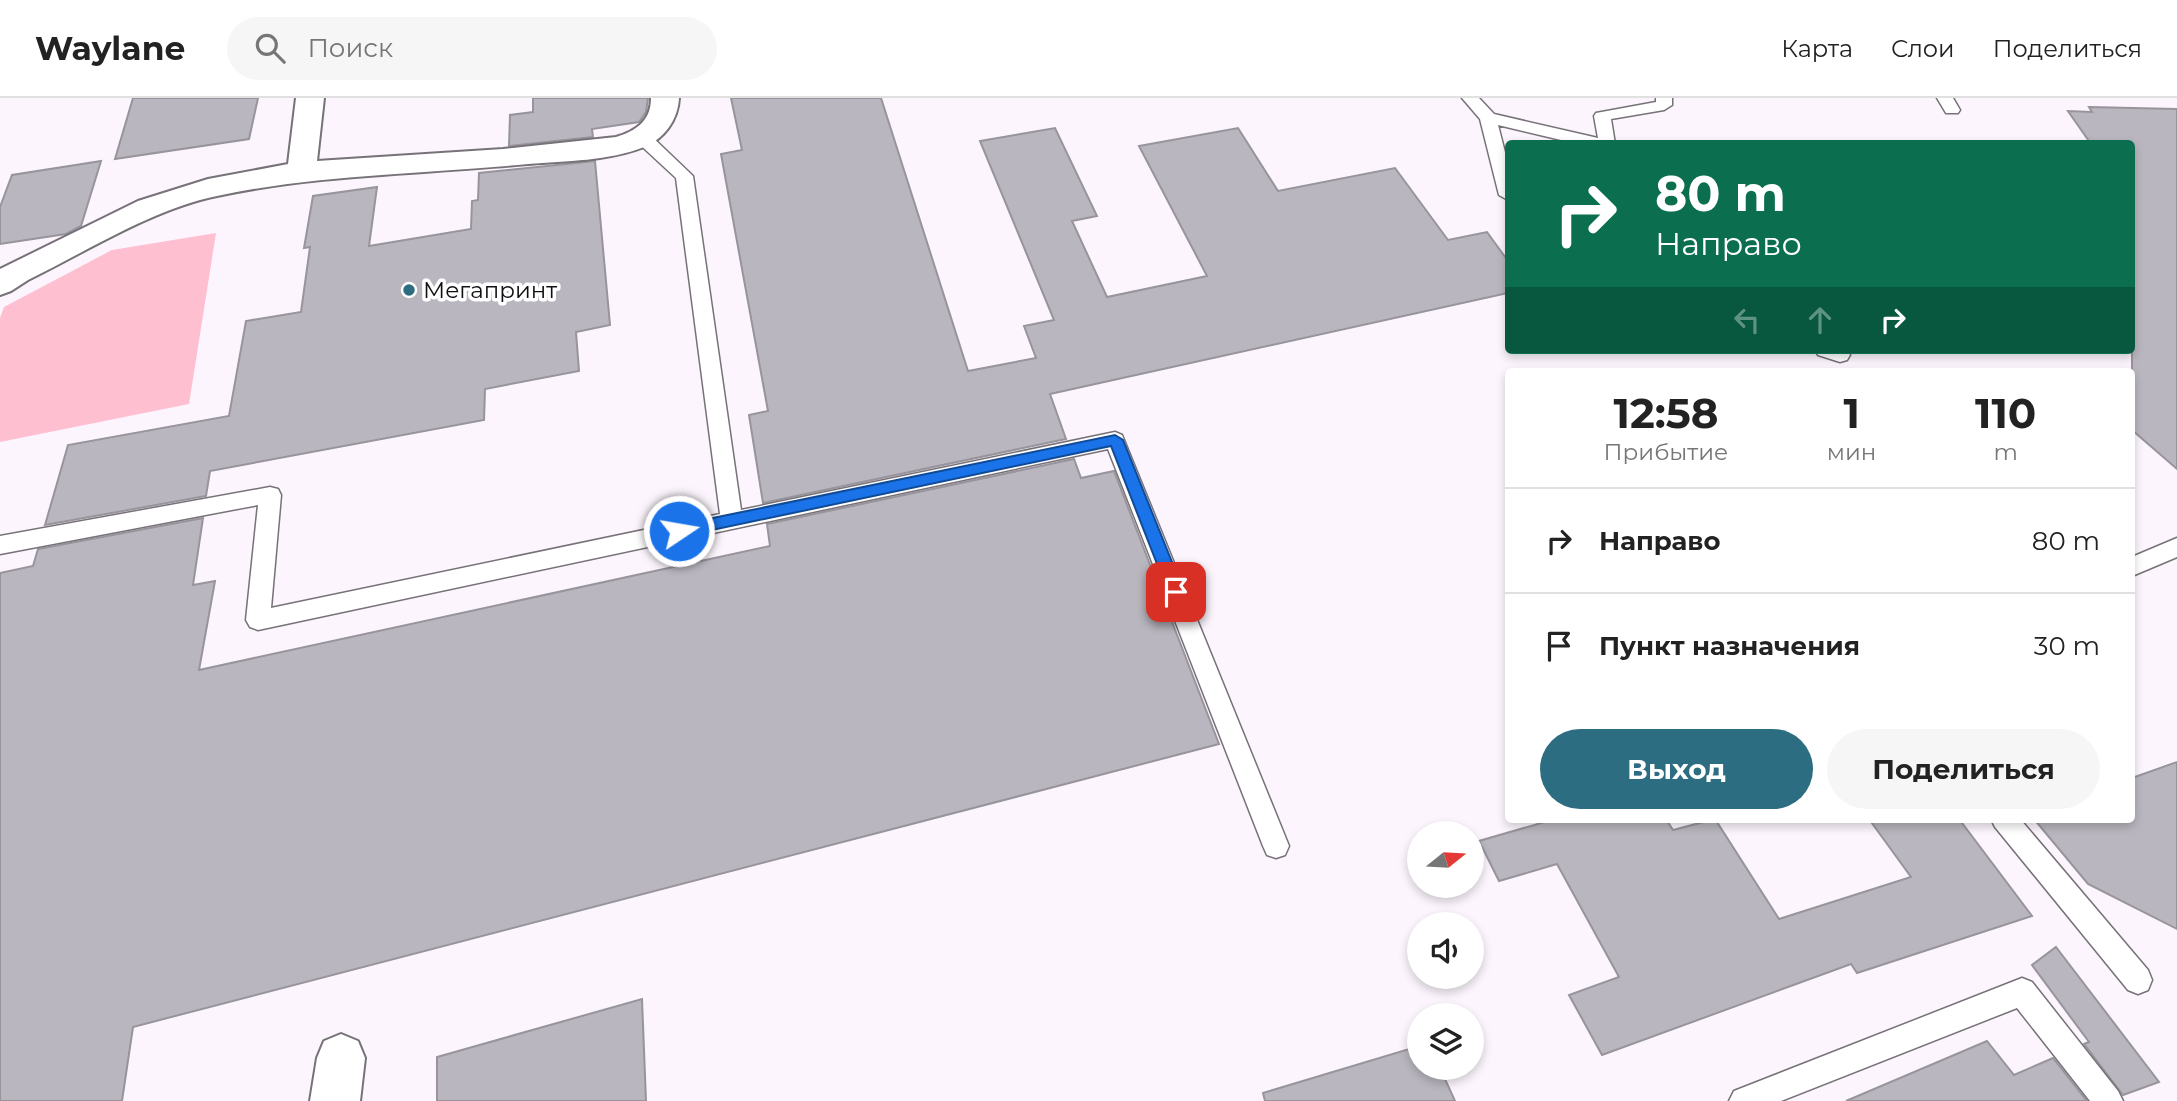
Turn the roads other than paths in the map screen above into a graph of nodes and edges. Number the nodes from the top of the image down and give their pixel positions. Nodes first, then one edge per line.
1 (310, 98) edge
2 (665, 98) edge
3 (1470, 98) edge
4 (1664, 98) edge
5 (1488, 118) junction
6 (642, 137) junction
7 (1587, 140) edge
8 (1605, 140) edge
9 (302, 171) junction
10 (1505, 183) edge
11 (0, 284) edge
12 (732, 520) junction
13 (0, 545) edge
14 (2177, 547) edge
15 (2135, 566) edge
16 (2007, 823) edge
17 (1276, 846) dead end
18 (2138, 980) dead end
19 (1744, 1101) edge
20 (2108, 1101) edge

1 - 9 street
2 - 6 street
3 - 5 lane
4 - 8 lane
5 - 7 lane
5 - 10 lane
6 - 9 street
6 - 12 lane
9 - 11 street
12 - 13 lane
12 - 17 lane
14 - 15 lane
16 - 18 lane
19 - 20 lane

